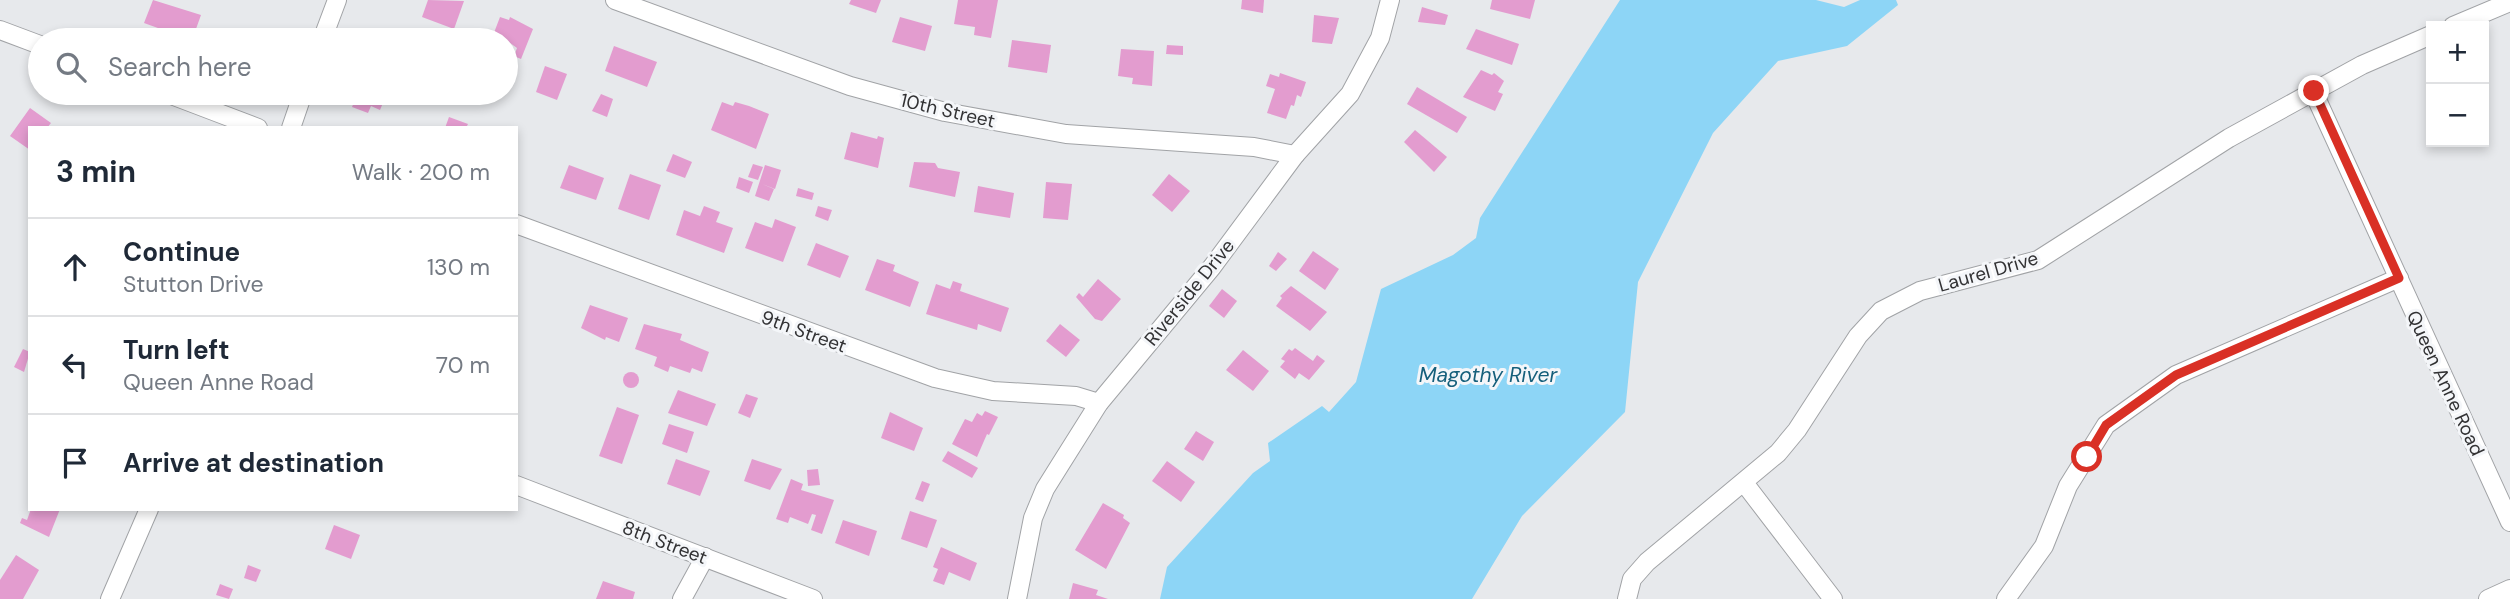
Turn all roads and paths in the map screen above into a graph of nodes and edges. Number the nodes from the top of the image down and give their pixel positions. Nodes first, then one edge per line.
1 (337, 0) edge
2 (615, 0) edge
3 (1390, 0) edge
4 (2510, 2) edge
5 (2464, 21) edge
6 (326, 28) edge
7 (0, 30) edge
8 (2426, 37) edge
9 (28, 40) edge
10 (2314, 91) junction
11 (198, 105) edge
12 (299, 105) edge
13 (253, 126) edge
14 (292, 126) edge
15 (1295, 155) junction
16 (518, 225) edge
17 (2399, 278) junction
18 (1099, 403) junction
19 (1745, 484) junction
20 (518, 486) edge
21 (148, 511) edge
22 (2510, 522) edge
23 (705, 557) junction
24 (2510, 589) edge
25 (110, 599) edge
26 (682, 599) edge
27 (813, 599) edge
28 (1017, 599) edge
29 (1627, 599) edge
30 (1833, 599) edge
31 (2006, 599) edge
32 (2488, 599) edge

1 - 6 street
2 - 15 street, 10th Street
3 - 15 street, Riverside Drive
4 - 5 street
7 - 9 street
8 - 10 street, Laurel Drive
10 - 17 street, Queen Anne Road
10 - 19 street, Laurel Drive
11 - 13 street
12 - 14 street
15 - 18 street, Riverside Drive
16 - 18 street, 9th Street
17 - 22 street, Queen Anne Road
17 - 31 street
18 - 28 street, Riverside Drive
19 - 29 street, Laurel Drive
19 - 30 street
20 - 23 street, 8th Street
21 - 25 street
23 - 26 street
23 - 27 street, 8th Street
24 - 32 street

